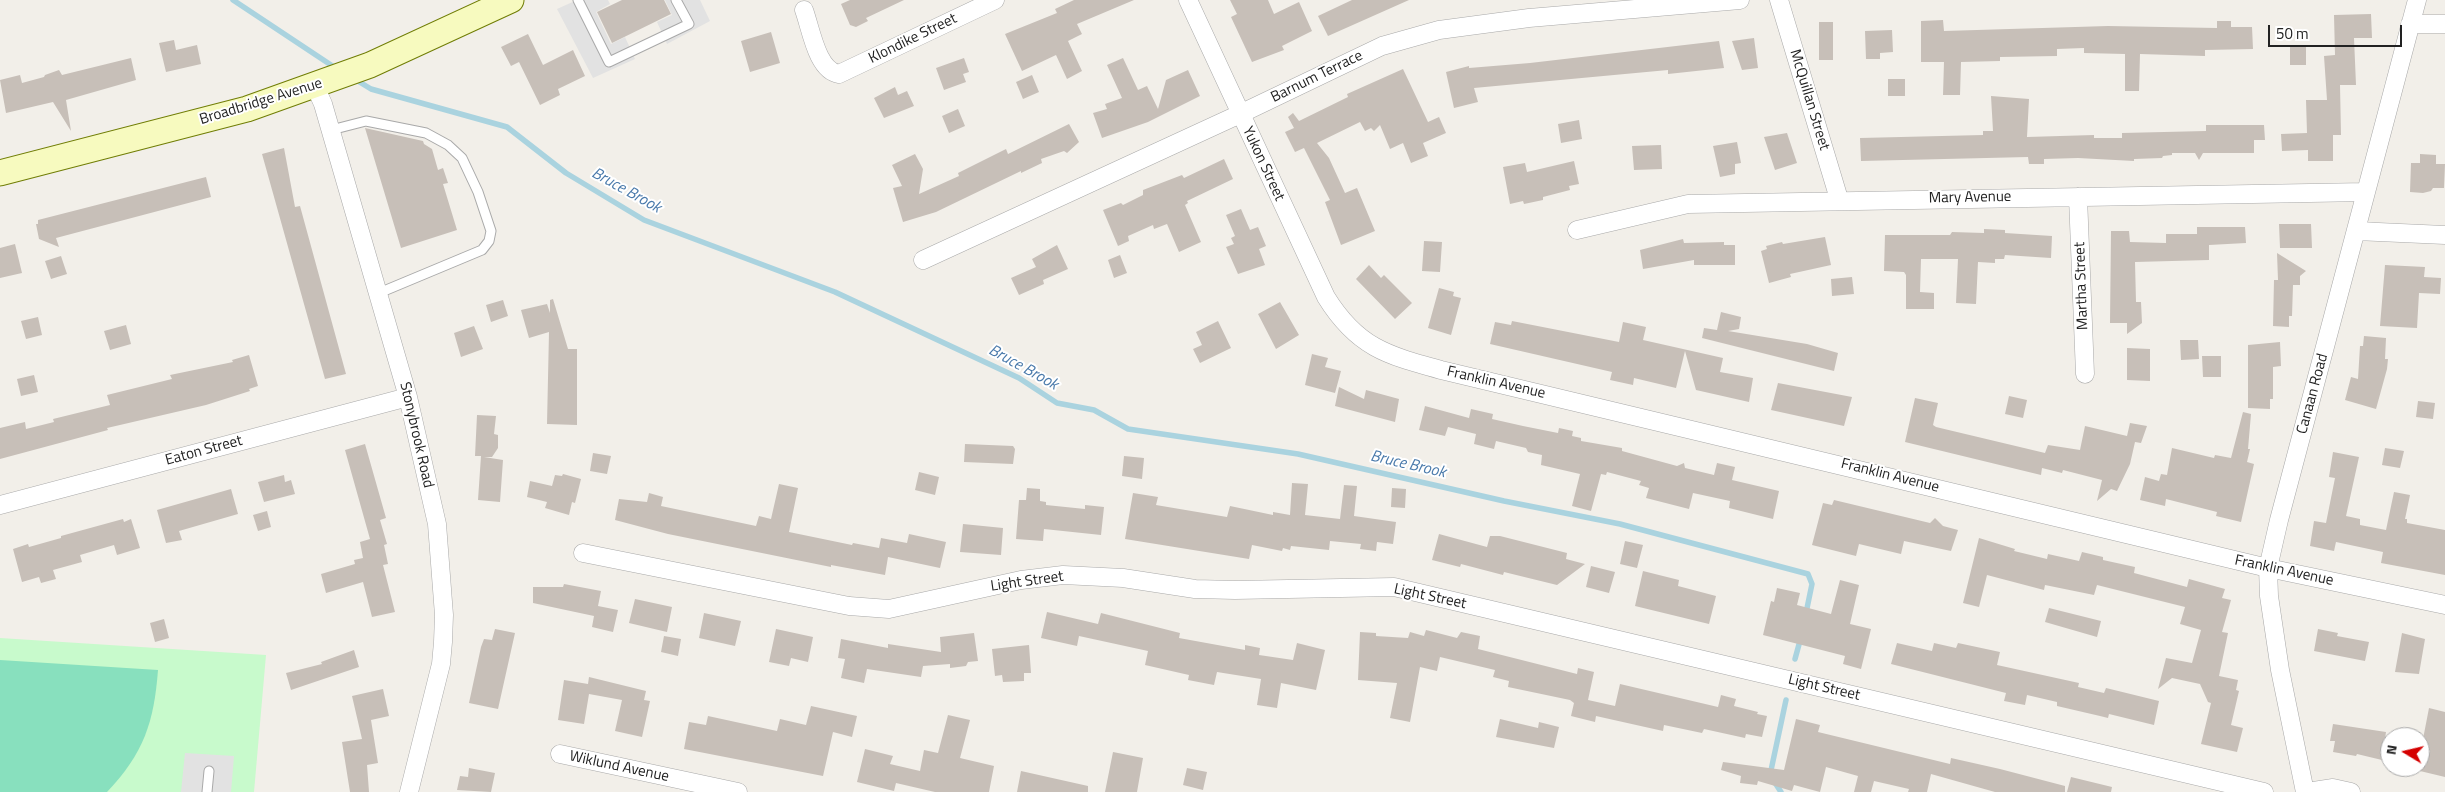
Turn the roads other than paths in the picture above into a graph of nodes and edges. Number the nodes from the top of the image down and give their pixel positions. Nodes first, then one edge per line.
1 (511, 0) edge
2 (578, 0) edge
3 (676, 0) edge
4 (995, 0) edge
5 (1188, 0) edge
6 (1740, 0) edge
7 (1779, 0) edge
8 (2417, 0) edge
9 (804, 10) dead end
10 (2410, 24) junction
11 (2445, 24) edge
12 (323, 83) junction
13 (1240, 114) junction
14 (330, 130) junction
15 (0, 173) edge
16 (2366, 192) junction
17 (2078, 197) junction
18 (1840, 199) junction
19 (1577, 230) dead end
20 (2356, 230) junction
21 (2445, 235) edge
22 (922, 260) dead end
23 (379, 294) junction
24 (1346, 324) joint
25 (2085, 374) dead end
26 (408, 397) junction
27 (0, 505) edge
28 (583, 553) dead end
29 (2268, 568) junction
30 (2445, 605) edge
31 (560, 754) dead end
32 (209, 771) dead end
33 (207, 792) edge
34 (409, 792) edge
35 (738, 792) edge
36 (2264, 792) edge
37 (2306, 792) edge
38 (2351, 792) edge

1 - 12 main road, Broadbridge Avenue
2 - 3 lane
4 - 9 street, Klondike Street
5 - 13 street, Yukon Street
6 - 13 street, Barnum Terrace
7 - 18 street, McQuillan Street
8 - 10 street, Canaan Road
10 - 11 street
10 - 16 street, Canaan Road
12 - 14 street, Stonybrook Road
12 - 15 main road, Broadbridge Avenue
13 - 22 street, Barnum Terrace
13 - 24 street, Yukon Street
14 - 23 street, Stonybrook Road
14 - 23 lane
16 - 17 street, Mary Avenue
16 - 20 street, Canaan Road
17 - 18 street, Mary Avenue
17 - 25 street, Martha Street
18 - 19 street, Mary Avenue
20 - 21 street
20 - 29 street, Canaan Road
23 - 26 street, Stonybrook Road
24 - 29 street, Franklin Avenue
26 - 27 street, Eaton Street
26 - 34 street, Stonybrook Road
28 - 36 street, Light Street
29 - 30 street, Franklin Avenue
29 - 37 street, Canaan Road
31 - 35 street, Wiklund Avenue
32 - 33 lane
37 - 38 street

